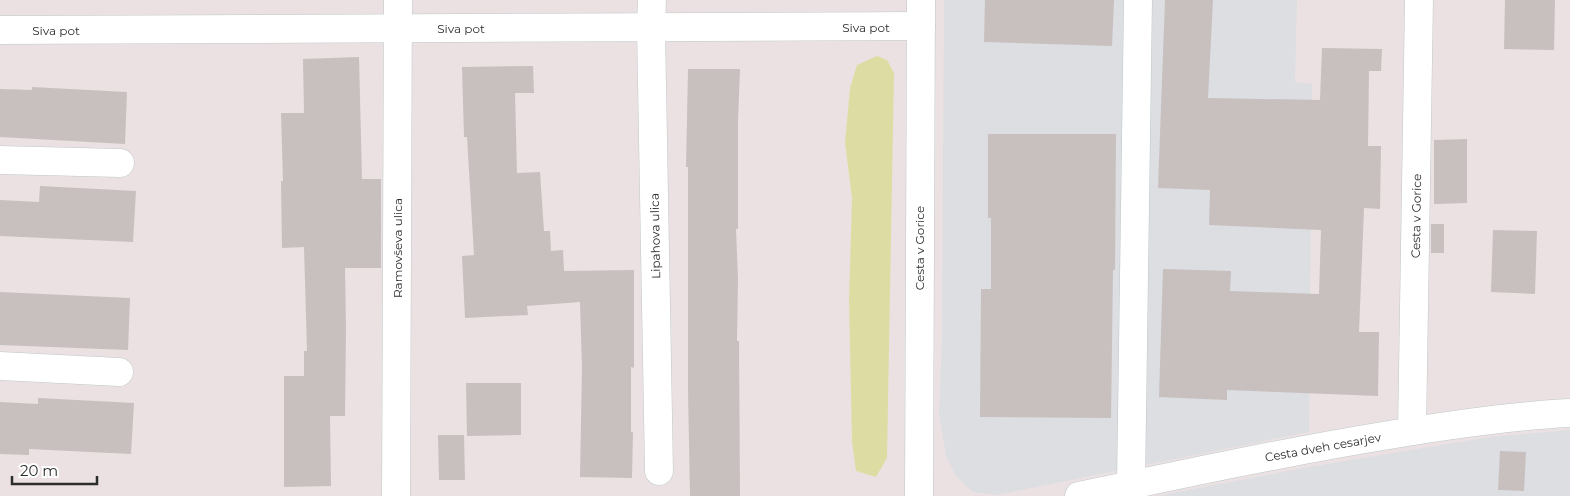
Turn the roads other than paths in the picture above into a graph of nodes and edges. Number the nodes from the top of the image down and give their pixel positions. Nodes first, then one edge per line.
1 (398, 0) edge
2 (652, 0) edge
3 (1138, 0) edge
4 (1419, 0) edge
5 (921, 13) edge
6 (398, 28) junction
7 (651, 28) junction
8 (0, 30) edge
9 (0, 160) edge
10 (120, 162) dead end
11 (0, 366) edge
12 (119, 372) dead end
13 (1570, 413) edge
14 (1412, 431) junction
15 (659, 471) dead end
16 (1131, 485) junction
17 (396, 496) edge
18 (919, 496) edge
19 (1079, 496) edge

1 - 6 street, Ramovševa ulica
2 - 7 street, Lipahova ulica
3 - 16 street
4 - 14 street, Cesta v Gorice
5 - 7 street, Siva pot
5 - 18 street, Cesta v Gorice
6 - 7 street, Siva pot
6 - 8 street, Siva pot
6 - 17 street, Ramovševa ulica
7 - 15 street, Lipahova ulica
9 - 10 street
11 - 12 street
13 - 14 street, Cesta dveh cesarjev
14 - 16 street, Cesta dveh cesarjev
16 - 19 street, Cesta dveh cesarjev

